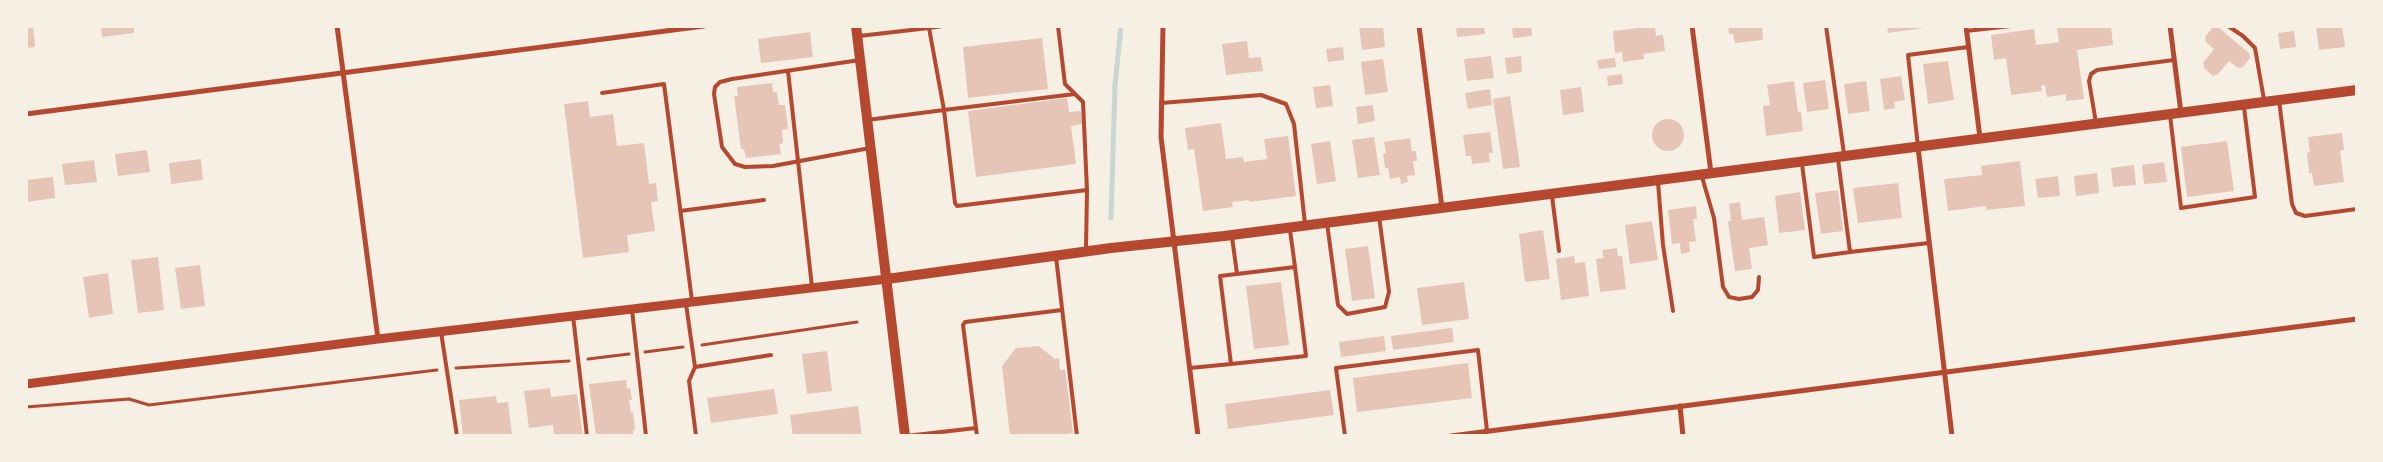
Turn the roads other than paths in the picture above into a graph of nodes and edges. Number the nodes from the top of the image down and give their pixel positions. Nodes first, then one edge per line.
1 (337, 26) edge
2 (704, 26) edge
3 (943, 26) edge
4 (1058, 26) edge
5 (1163, 26) edge
6 (1419, 26) edge
7 (1692, 26) edge
8 (1826, 26) edge
9 (2011, 26) edge
10 (2170, 26) edge
11 (2228, 26) edge
12 (929, 28) junction
13 (1966, 29) edge
14 (856, 31) edge
15 (1968, 48) junction
16 (860, 60) junction
17 (2174, 60) junction
18 (788, 70) junction
19 (342, 72) junction
20 (2357, 90) edge
21 (602, 93) dead end
22 (1075, 94) junction
23 (2279, 100) junction
24 (2265, 102) junction
25 (1161, 103) junction
26 (2244, 104) junction
27 (944, 110) junction
28 (2181, 112) junction
29 (26, 114) edge
30 (2170, 114) junction
31 (867, 120) junction
32 (2096, 124) junction
33 (1980, 138) junction
34 (1918, 147) junction
35 (870, 148) junction
36 (1841, 156) junction
37 (798, 160) junction
38 (1802, 162) junction
39 (1706, 174) junction
40 (1658, 180) junction
41 (1087, 190) junction
42 (1552, 194) junction
43 (764, 200) dead end
44 (1442, 208) junction
45 (2357, 208) edge
46 (680, 211) junction
47 (1379, 216) junction
48 (1327, 223) junction
49 (1306, 226) junction
50 (1290, 228) junction
51 (1232, 235) junction
52 (1173, 242) junction
53 (1929, 243) junction
54 (1559, 251) dead end
55 (1086, 252) junction
56 (1850, 252) junction
57 (1056, 256) junction
58 (1294, 267) junction
59 (1237, 274) junction
60 (1759, 277) dead end
61 (886, 279) junction
62 (812, 289) junction
63 (689, 304) junction
64 (632, 310) junction
65 (1062, 310) junction
66 (1673, 311) dead end
67 (573, 316) junction
68 (2357, 318) edge
69 (441, 332) junction
70 (378, 339) junction
71 (771, 356) dead end
72 (1231, 364) junction
73 (695, 366) junction
74 (1190, 368) junction
75 (1944, 372) junction
76 (26, 384) edge
77 (1680, 406) junction
78 (976, 428) junction
79 (1487, 432) junction
80 (457, 436) edge
81 (587, 436) edge
82 (646, 436) edge
83 (696, 436) edge
84 (905, 436) edge
85 (977, 436) edge
86 (1077, 436) edge
87 (1198, 436) edge
88 (1345, 436) edge
89 (1452, 436) edge
90 (1683, 436) edge
91 (1952, 436) edge

1 - 19 street
2 - 19 street
3 - 12 lane
4 - 22 lane
5 - 25 street
6 - 44 street
7 - 39 street
8 - 36 lane
9 - 13 lane
10 - 17 street
11 - 24 lane
12 - 14 lane
12 - 27 lane
13 - 15 street
14 - 16 main road
15 - 33 street
15 - 34 lane
16 - 18 lane
16 - 31 main road
17 - 28 street
17 - 32 lane
18 - 37 lane
18 - 37 lane
19 - 29 street
19 - 70 street
20 - 23 main road
21 - 46 lane
22 - 27 lane
22 - 41 lane
23 - 24 main road
23 - 45 lane
24 - 26 main road
25 - 49 lane
25 - 52 street
26 - 28 main road
26 - 30 lane
27 - 31 lane
27 - 41 lane
28 - 30 main road
30 - 32 main road
31 - 35 main road
32 - 33 main road
33 - 34 main road
34 - 36 main road
34 - 53 street
35 - 37 lane
35 - 61 main road
36 - 38 main road
36 - 56 lane
37 - 62 lane
38 - 39 main road
38 - 56 lane
39 - 40 main road
39 - 60 lane
40 - 42 main road
40 - 66 lane
41 - 55 lane
42 - 44 main road
42 - 54 lane
43 - 46 lane
44 - 47 main road
46 - 63 lane
47 - 48 main road
47 - 48 lane
48 - 49 main road
49 - 50 main road
50 - 51 main road
50 - 58 lane
51 - 52 main road
51 - 59 lane
52 - 55 main road
52 - 74 street
53 - 56 lane
53 - 75 street
55 - 57 main road
57 - 61 main road
57 - 65 lane
58 - 59 lane
58 - 72 lane
59 - 72 lane
61 - 62 street
61 - 84 main road
62 - 63 street
63 - 64 street
63 - 73 lane
64 - 67 street
64 - 82 lane
65 - 78 lane
65 - 86 lane
67 - 69 street
67 - 81 lane
68 - 75 street
69 - 70 street
69 - 80 lane
70 - 76 street
71 - 73 lane
72 - 74 lane
73 - 83 lane
74 - 87 street
75 - 77 street
75 - 91 street
77 - 79 street
77 - 90 street
78 - 84 lane
78 - 85 lane
79 - 88 lane
79 - 89 street

